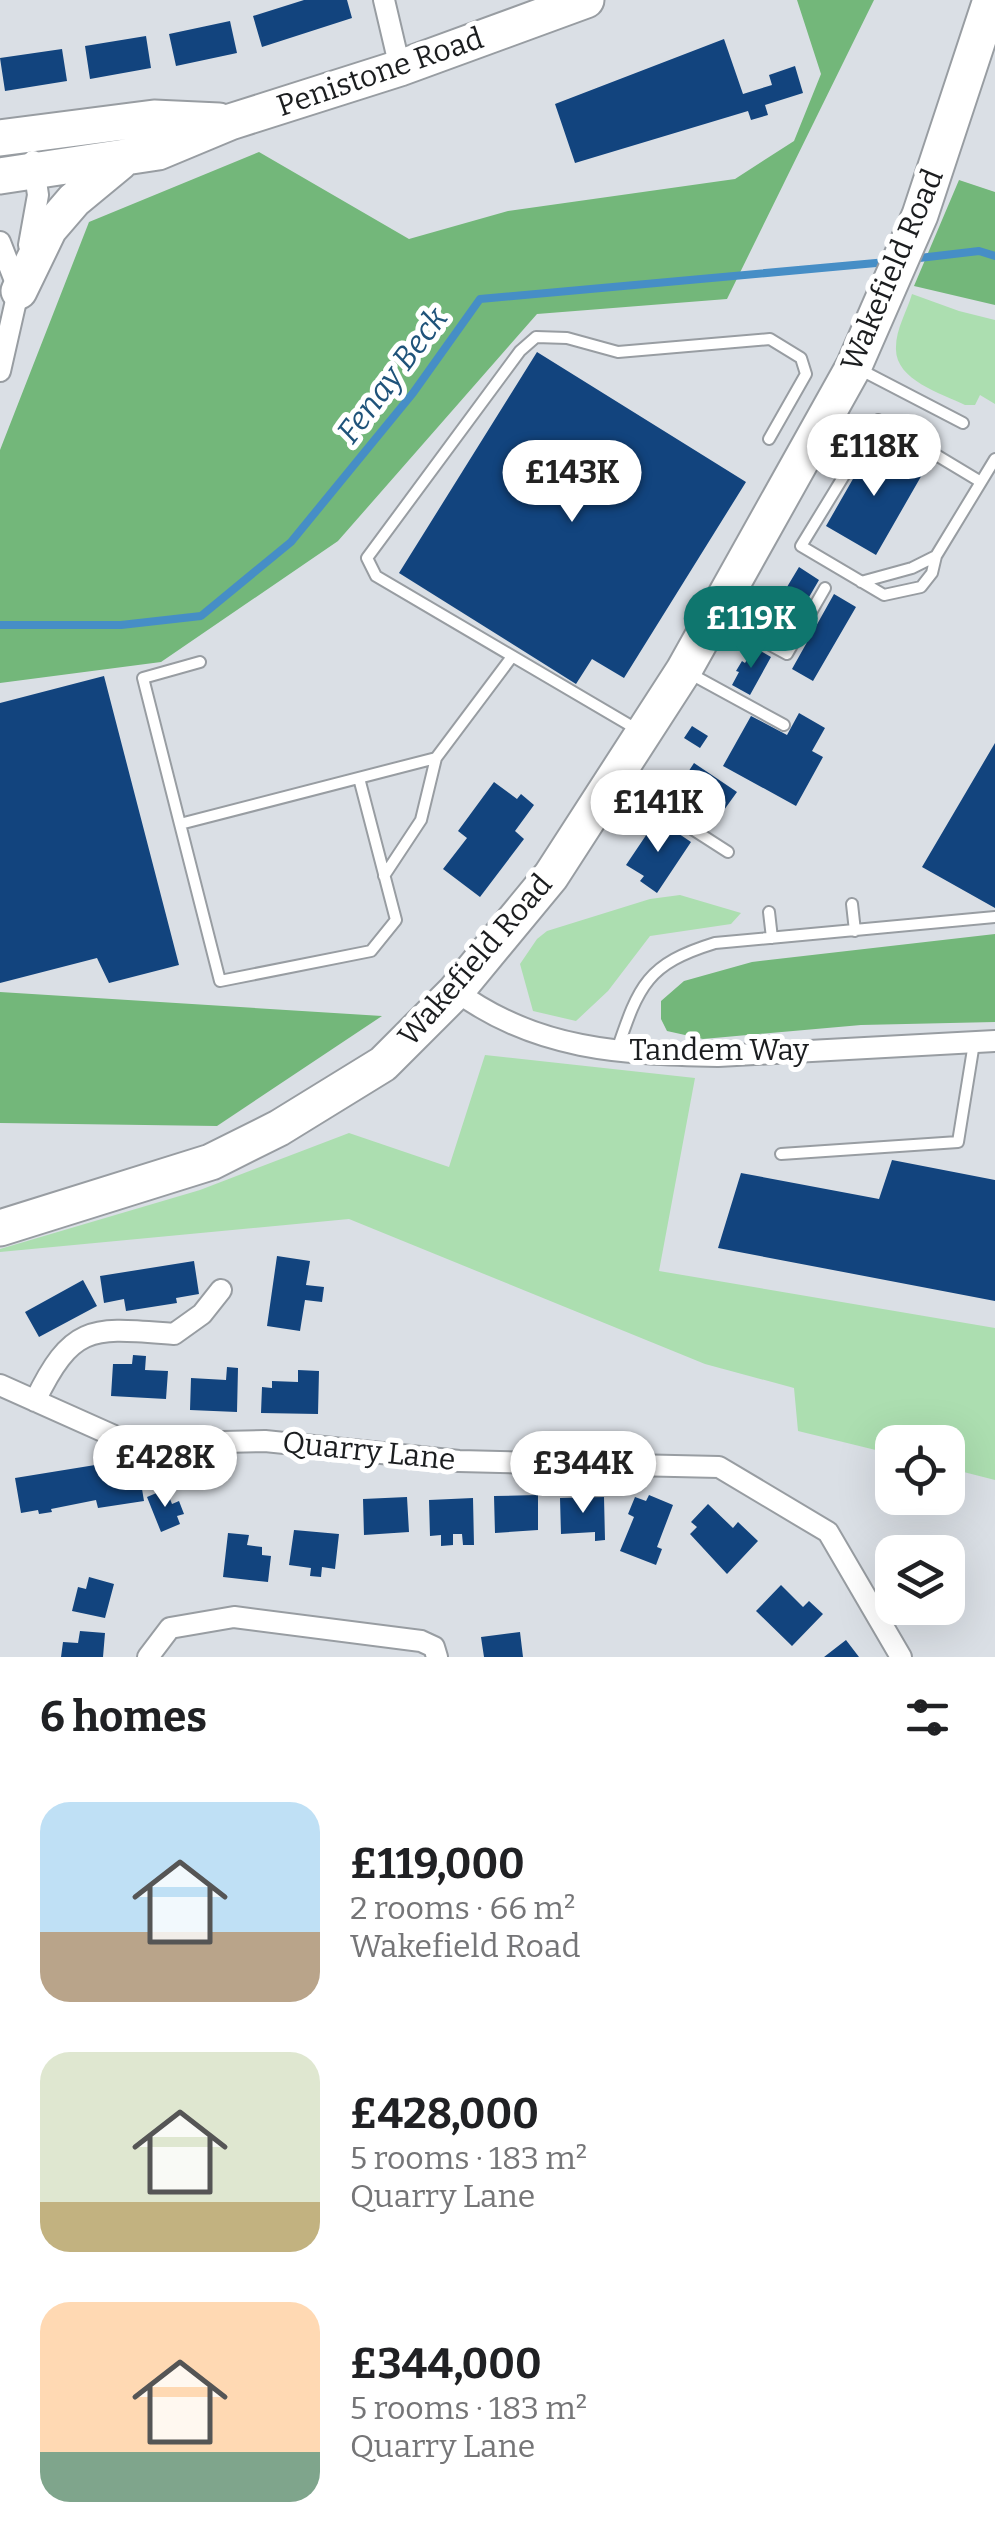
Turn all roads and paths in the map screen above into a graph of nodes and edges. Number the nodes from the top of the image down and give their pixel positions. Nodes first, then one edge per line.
1 (384, 0) edge
2 (586, 0) edge
3 (991, 0) edge
4 (400, 68) junction
5 (230, 122) junction
6 (15, 136) edge
7 (125, 158) junction
8 (17, 175) edge
9 (0, 242) edge
10 (19, 291) junction
11 (854, 366) junction
12 (0, 371) edge
13 (964, 424) dead end
14 (769, 439) dead end
15 (995, 459) edge
16 (981, 482) junction
17 (936, 556) junction
18 (861, 582) junction
19 (825, 588) dead end
20 (715, 615) junction
21 (511, 658) junction
22 (200, 662) dead end
23 (684, 670) junction
24 (784, 725) dead end
25 (644, 734) junction
26 (436, 758) junction
27 (359, 778) junction
28 (614, 778) junction
29 (180, 824) junction
30 (728, 852) dead end
31 (384, 876) junction
32 (852, 904) dead end
33 (769, 912) dead end
34 (995, 917) edge
35 (855, 930) junction
36 (772, 938) junction
37 (456, 991) junction
38 (984, 1042) edge
39 (617, 1050) junction
40 (780, 1154) dead end
41 (0, 1228) edge
42 (221, 1290) dead end
43 (0, 1385) edge
44 (36, 1401) junction
45 (148, 1657) edge
46 (436, 1657) edge
47 (901, 1657) edge

1 - 4 street
2 - 4 highway, Penistone Road
3 - 11 highway, Wakefield Road
4 - 5 highway, Penistone Road
5 - 6 highway, Penistone Road
5 - 7 highway, Penistone Road
6 - 8 street
7 - 8 highway, Penistone Road
7 - 10 highway
8 - 10 street
9 - 10 street
10 - 12 street
11 - 13 lane
11 - 20 highway, Wakefield Road
14 - 21 lane
15 - 16 lane
16 - 17 lane
16 - 18 lane
17 - 18 lane
17 - 18 lane
19 - 20 lane
20 - 23 highway, Wakefield Road
21 - 25 lane
21 - 26 lane
22 - 29 lane
23 - 24 lane
23 - 25 highway, Wakefield Road
25 - 28 highway, Wakefield Road
26 - 27 lane
26 - 31 lane
27 - 29 lane
27 - 31 lane
28 - 30 lane
28 - 37 highway, Wakefield Road
29 - 31 lane
32 - 35 lane
33 - 36 lane
34 - 35 lane
35 - 36 lane
36 - 39 lane
37 - 39 street, Tandem Way
37 - 41 highway, Wakefield Road
38 - 39 street, Tandem Way
38 - 40 lane
42 - 44 street
43 - 44 street, Quarry Lane
44 - 47 street, Quarry Lane
45 - 46 street

